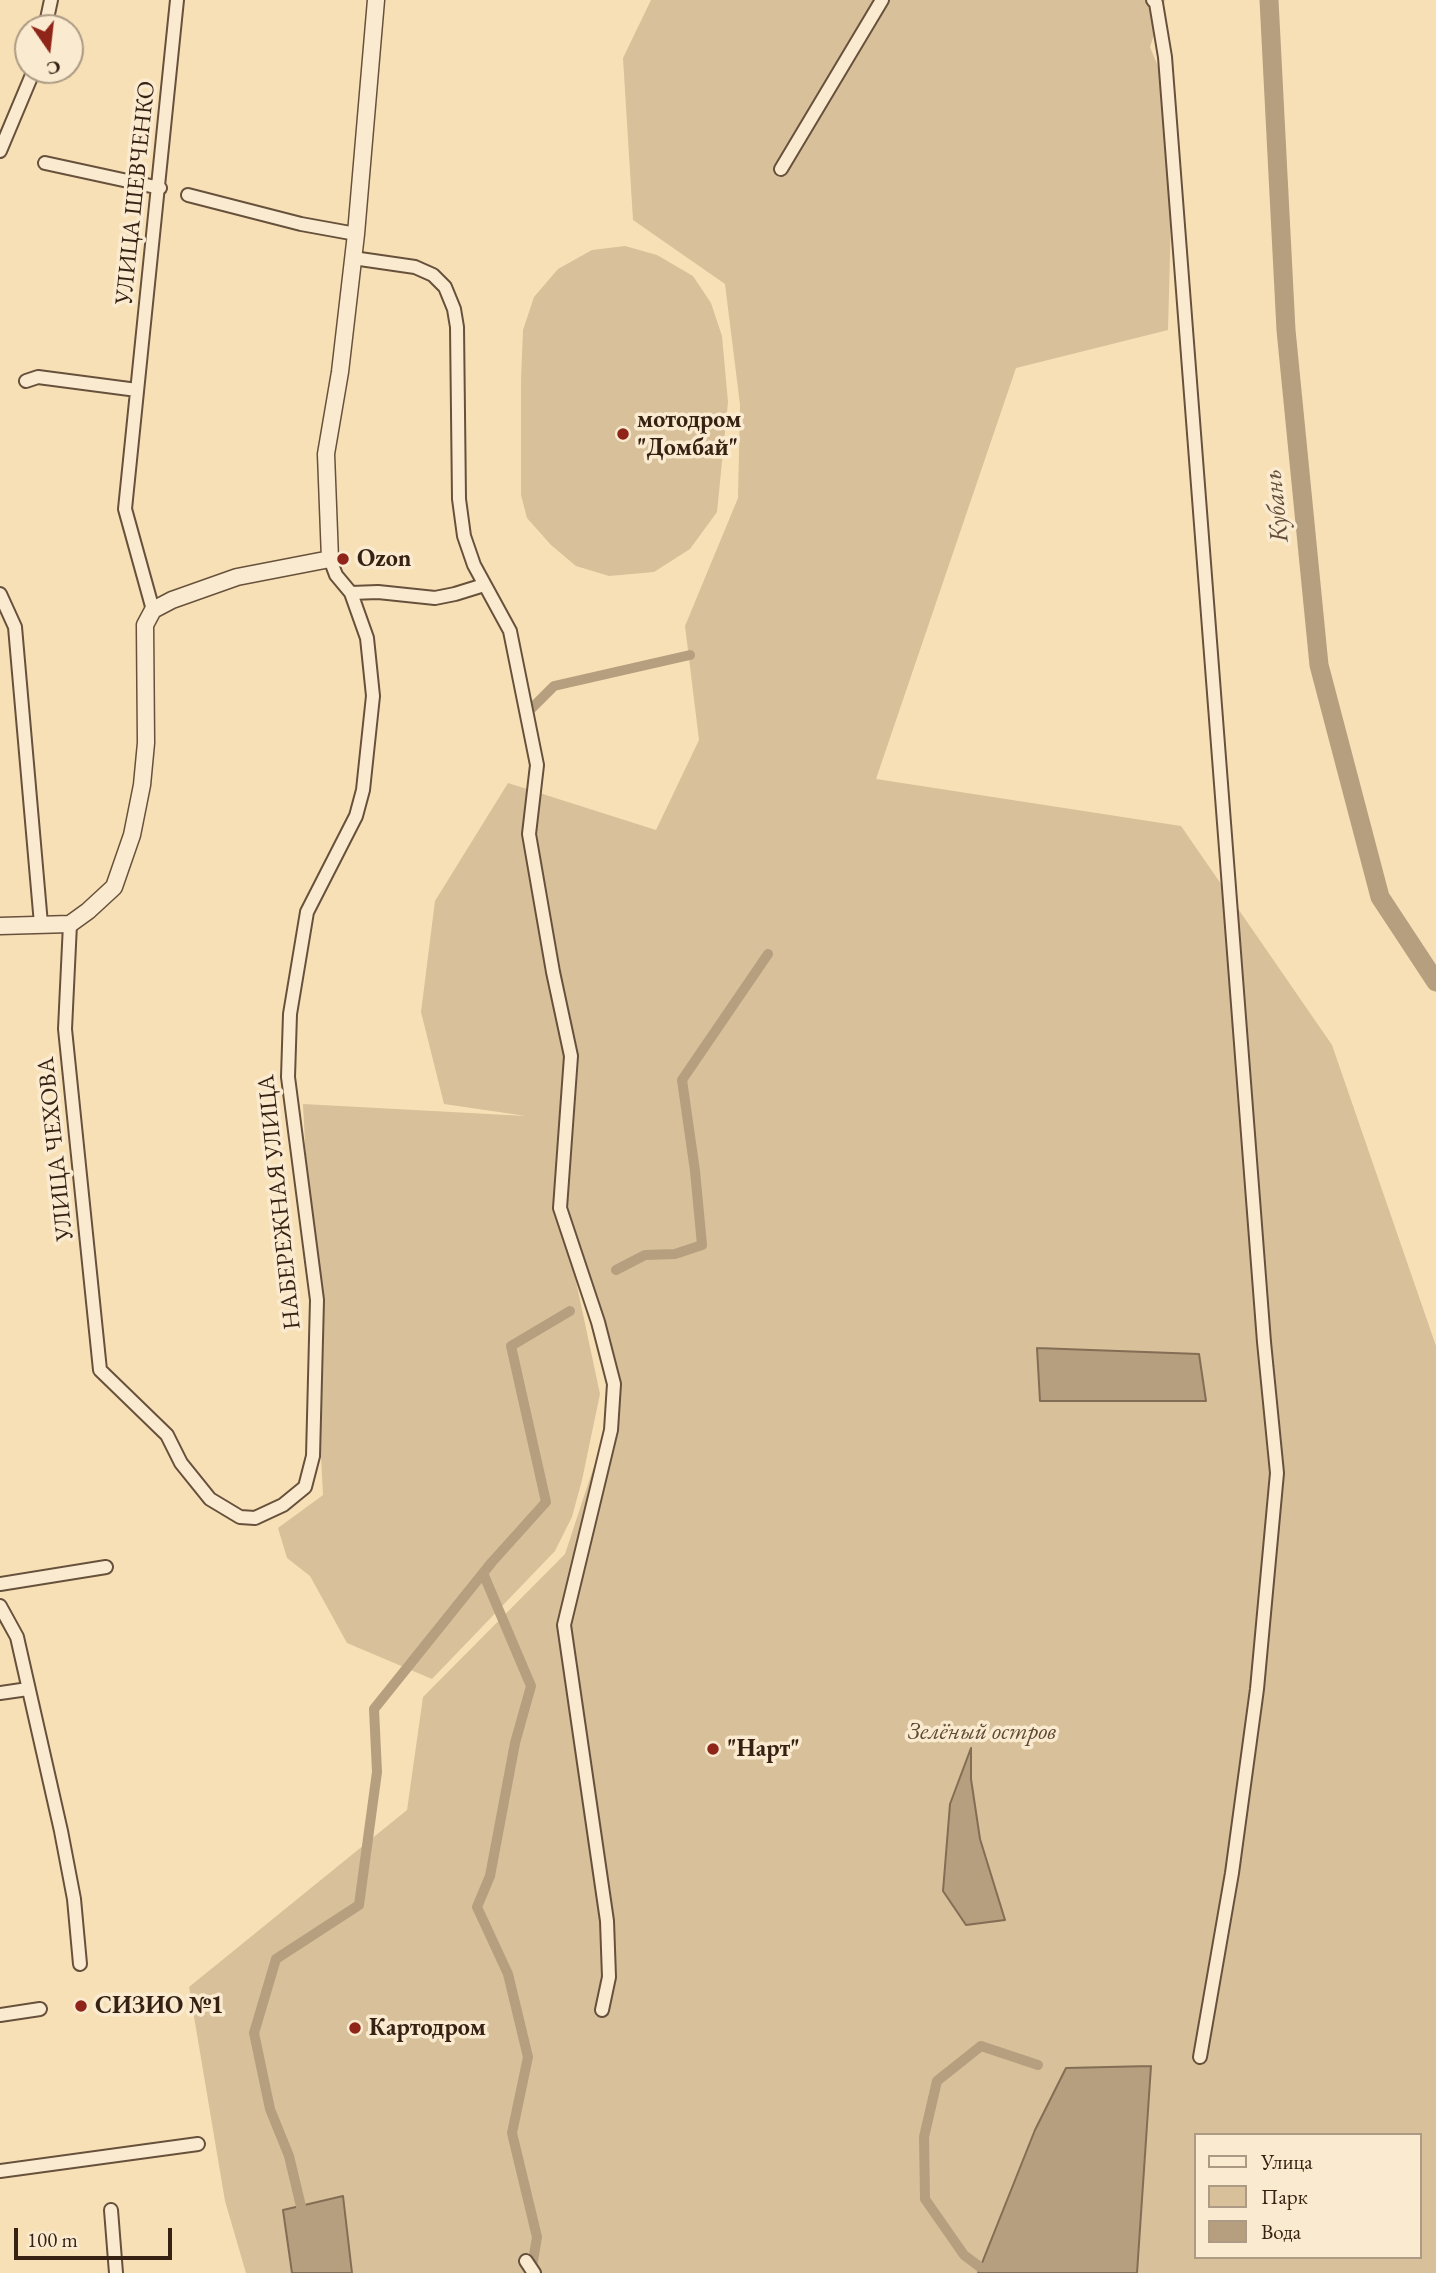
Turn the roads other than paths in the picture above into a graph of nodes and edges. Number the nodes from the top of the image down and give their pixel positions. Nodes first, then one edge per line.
1 (177, 0) edge
2 (376, 0) edge
3 (882, 0) edge
4 (1153, 0) edge
5 (28, 84) edge
6 (0, 151) edge
7 (45, 163) dead end
8 (781, 169) dead end
9 (160, 188) junction
10 (188, 195) dead end
11 (356, 234) junction
12 (354, 258) junction
13 (26, 381) dead end
14 (137, 390) junction
15 (330, 559) junction
16 (484, 585) junction
17 (351, 593) junction
18 (0, 594) edge
19 (153, 610) junction
20 (41, 923) junction
21 (70, 924) junction
22 (0, 926) edge
23 (100, 1370) joint
24 (106, 1567) dead end
25 (0, 1584) edge
26 (0, 1606) edge
27 (28, 1689) junction
28 (0, 1693) edge
29 (80, 1964) dead end
30 (40, 2009) dead end
31 (602, 2010) dead end
32 (0, 2015) edge
33 (1200, 2057) dead end
34 (198, 2144) dead end
35 (0, 2171) edge
36 (111, 2210) dead end
37 (526, 2262) dead end
38 (116, 2273) edge
39 (534, 2273) edge

1 - 9 street, УЛИЦА ШЕВЧЕНКО
2 - 11 street, НАБЕРЕЖНАЯ УЛИЦА
3 - 8 street
4 - 33 street
5 - 6 street
7 - 9 street
9 - 14 street, УЛИЦА ШЕВЧЕНКО
10 - 11 street
11 - 12 street, НАБЕРЕЖНАЯ УЛИЦА
12 - 15 street, НАБЕРЕЖНАЯ УЛИЦА
12 - 16 street
13 - 14 street
14 - 19 street, УЛИЦА ШЕВЧЕНКО
15 - 17 street, НАБЕРЕЖНАЯ УЛИЦА
15 - 19 street
16 - 17 street
16 - 31 street
17 - 23 street, НАБЕРЕЖНАЯ УЛИЦА
18 - 20 street
19 - 21 street
20 - 21 street
20 - 22 street
21 - 23 street, УЛИЦА ЧЕХОВА
24 - 25 street
26 - 27 street
27 - 28 street
27 - 29 street
30 - 32 street
34 - 35 street
36 - 38 street
37 - 39 street

